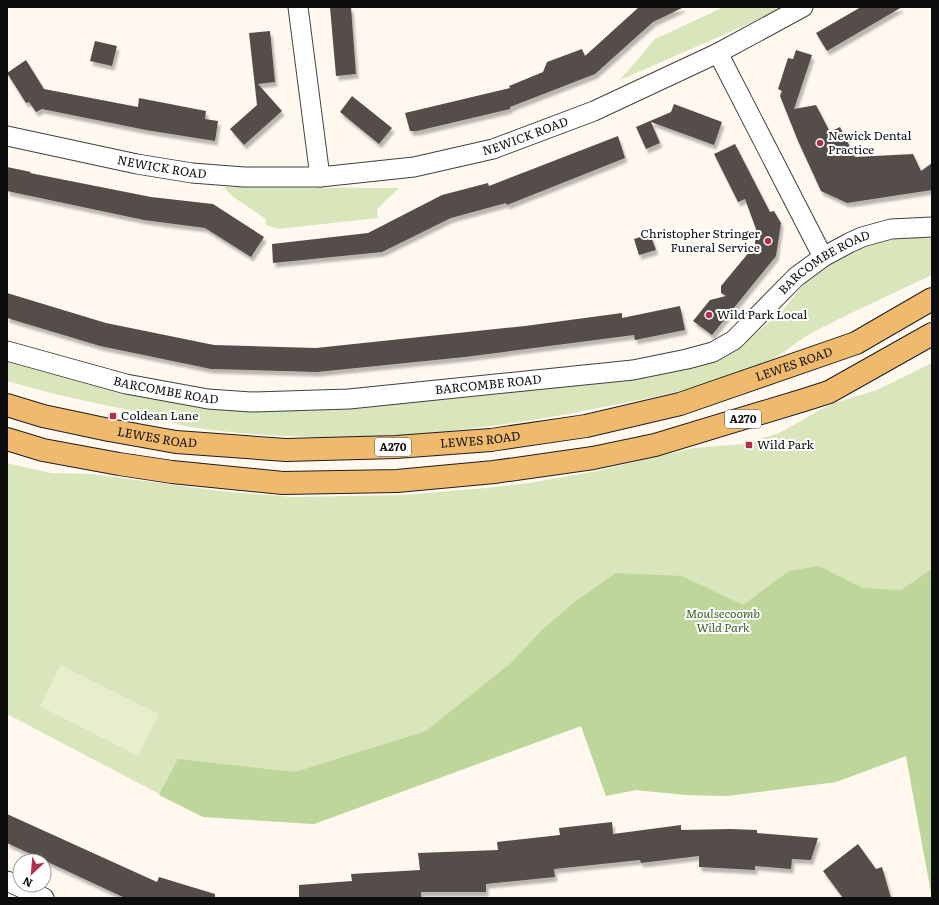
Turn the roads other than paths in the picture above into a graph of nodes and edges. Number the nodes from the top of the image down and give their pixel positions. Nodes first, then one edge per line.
1 (298, 7) edge
2 (803, 7) edge
3 (718, 53) junction
4 (7, 136) edge
5 (320, 177) junction
6 (932, 227) edge
7 (823, 257) junction
8 (932, 299) edge
9 (932, 334) edge
10 (7, 351) edge
11 (7, 405) edge
12 (7, 438) edge
13 (7, 881) edge
14 (44, 898) edge

1 - 5 street
2 - 3 street, NEWICK ROAD
3 - 5 street, NEWICK ROAD
3 - 7 street
4 - 5 street, NEWICK ROAD
6 - 7 street, BARCOMBE ROAD
7 - 10 street, BARCOMBE ROAD
8 - 11 main road, LEWES ROAD / A270
9 - 12 main road, A270
13 - 14 street

